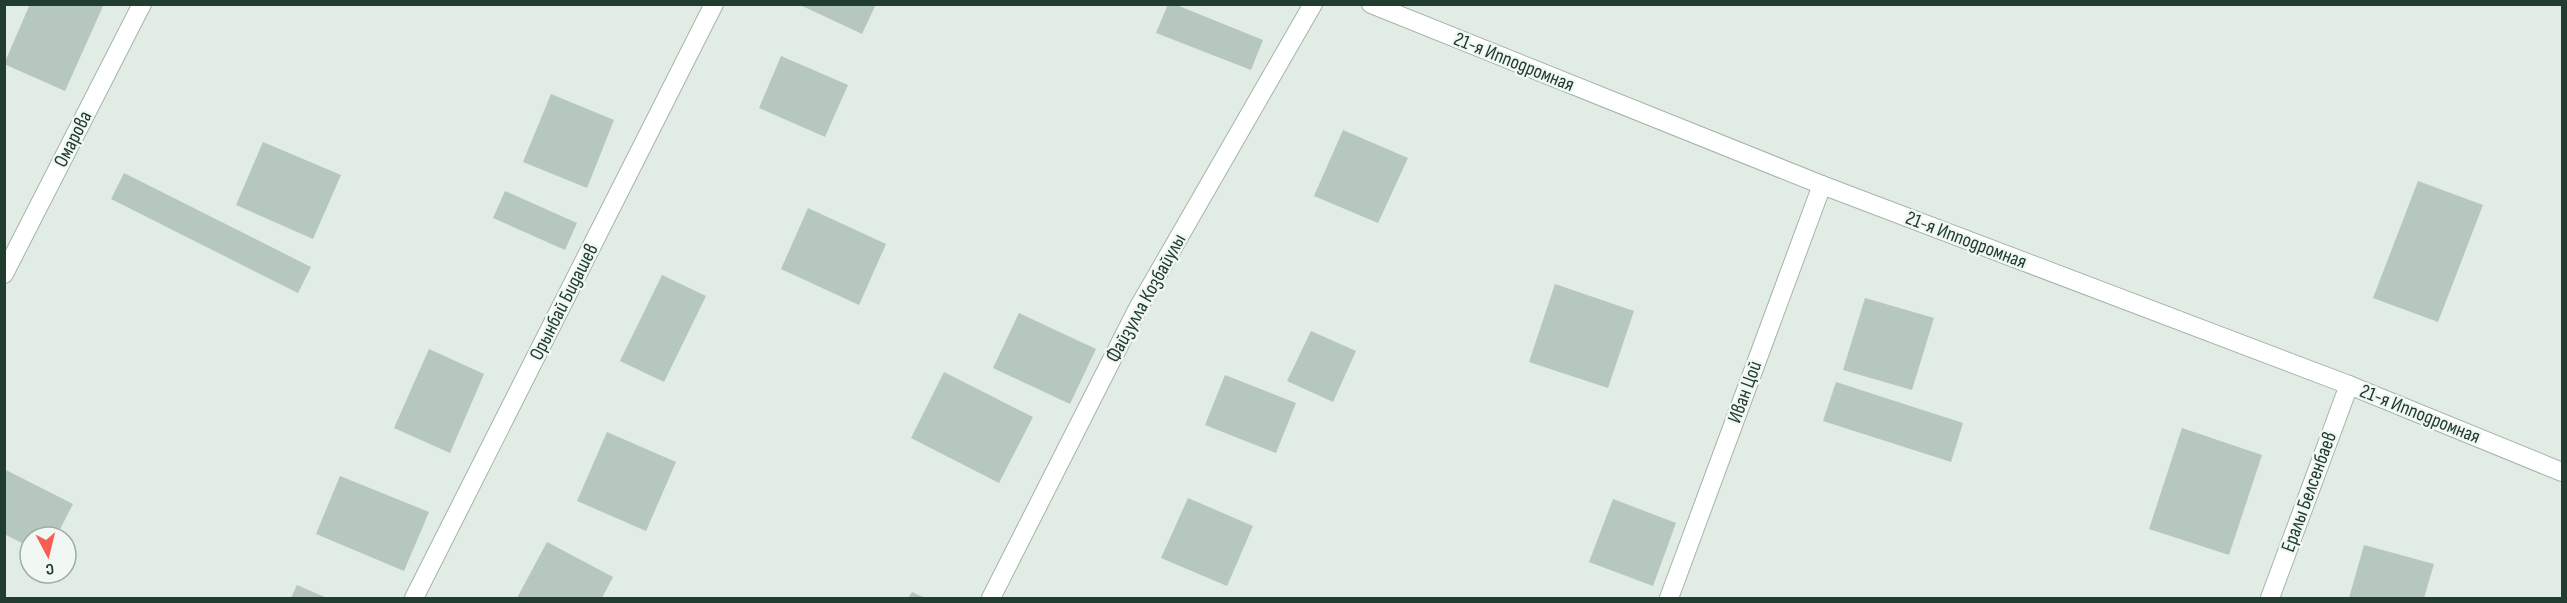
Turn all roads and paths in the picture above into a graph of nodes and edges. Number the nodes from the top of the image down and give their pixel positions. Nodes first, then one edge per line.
1 (142, 4) edge
2 (714, 4) edge
3 (1313, 4) edge
4 (1371, 4) edge
5 (1822, 185) junction
6 (4, 274) edge
7 (2349, 385) junction
8 (2562, 472) edge
9 (414, 598) edge
10 (992, 598) edge
11 (1669, 598) edge
12 (2270, 598) edge

1 - 6 street, Омарова
2 - 9 street, Орынбай Бидашев
3 - 10 street, Файзулла Козбайулы
4 - 5 street, 21-я Ипподромная
5 - 7 street, 21-я Ипподромная
5 - 11 street, Иван Цой
7 - 8 street, 21-я Ипподромная
7 - 12 street, Ералы Белсенбаев

